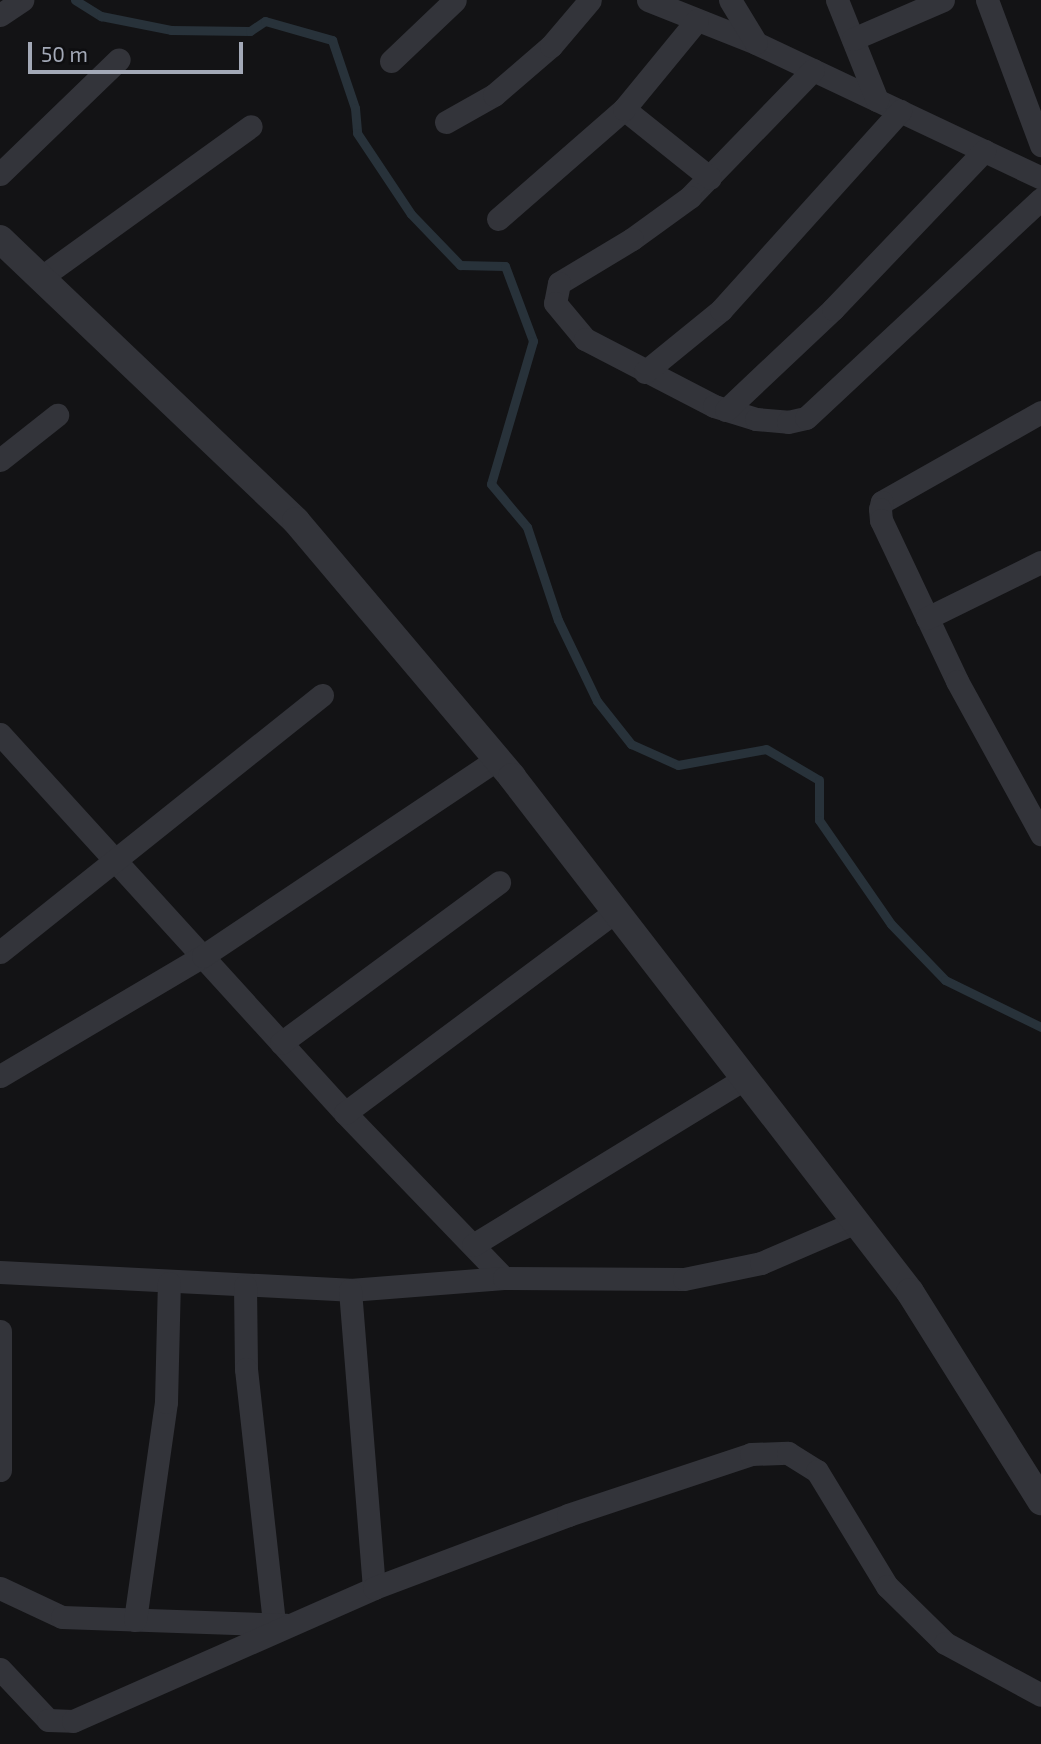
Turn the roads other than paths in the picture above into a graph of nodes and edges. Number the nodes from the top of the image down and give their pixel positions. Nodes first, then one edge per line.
1 (455, 0) edge
2 (590, 0) edge
3 (648, 0) edge
4 (730, 0) edge
5 (837, 0) edge
6 (943, 0) edge
7 (987, 0) edge
8 (696, 20) junction
9 (853, 39) junction
10 (756, 43) junction
11 (119, 59) dead end
12 (391, 61) dead end
13 (813, 70) junction
14 (877, 100) junction
15 (624, 109) junction
16 (900, 111) junction
17 (446, 122) dead end
18 (251, 126) dead end
19 (1041, 145) edge
20 (984, 151) junction
21 (0, 174) edge
22 (709, 178) junction
23 (1041, 178) edge
24 (1041, 199) edge
25 (498, 219) dead end
26 (0, 239) edge
27 (43, 276) junction
28 (645, 372) junction
29 (726, 410) junction
30 (1041, 412) edge
31 (57, 415) dead end
32 (0, 460) edge
33 (1041, 562) edge
34 (927, 618) junction
35 (322, 695) dead end
36 (0, 734) edge
37 (497, 759) junction
38 (1041, 834) edge
39 (114, 859) junction
40 (499, 882) dead end
41 (613, 913) junction
42 (0, 952) edge
43 (203, 956) junction
44 (281, 1042) junction
45 (0, 1076) edge
46 (744, 1079) junction
47 (345, 1113) junction
48 (856, 1222) junction
49 (473, 1245) junction
50 (0, 1272) edge
51 (504, 1278) junction
52 (169, 1283) junction
53 (245, 1286) junction
54 (350, 1290) junction
55 (0, 1331) edge
56 (0, 1470) edge
57 (1041, 1501) edge
58 (0, 1588) edge
59 (374, 1588) junction
60 (135, 1620) junction
61 (283, 1625) junction
62 (0, 1669) edge
63 (1041, 1695) edge

1 - 12 street
2 - 17 street
3 - 8 street
4 - 10 street
5 - 9 street
6 - 9 street
7 - 19 street
8 - 10 street
8 - 15 street
9 - 14 street
10 - 13 street
11 - 21 street
13 - 14 street
13 - 22 street
14 - 16 street
15 - 22 street
15 - 25 street
16 - 20 street
16 - 28 street
18 - 27 street
20 - 23 street
20 - 29 street
22 - 28 street
24 - 29 street
26 - 27 street
27 - 37 street
28 - 29 street
30 - 34 street
31 - 32 street
33 - 34 street
34 - 38 street
35 - 39 street
36 - 39 street
37 - 41 street
37 - 43 street
39 - 42 street
39 - 43 street
40 - 44 street
41 - 46 street
41 - 47 street
43 - 44 street
43 - 45 street
44 - 47 street
46 - 48 street
46 - 49 street
47 - 49 street
48 - 51 street
48 - 57 street
49 - 51 street
50 - 52 street
51 - 54 street
52 - 53 street
52 - 60 street
53 - 54 street
53 - 61 street
54 - 59 street
55 - 56 street
58 - 60 street
59 - 61 street
59 - 63 street
60 - 61 street
61 - 62 street

